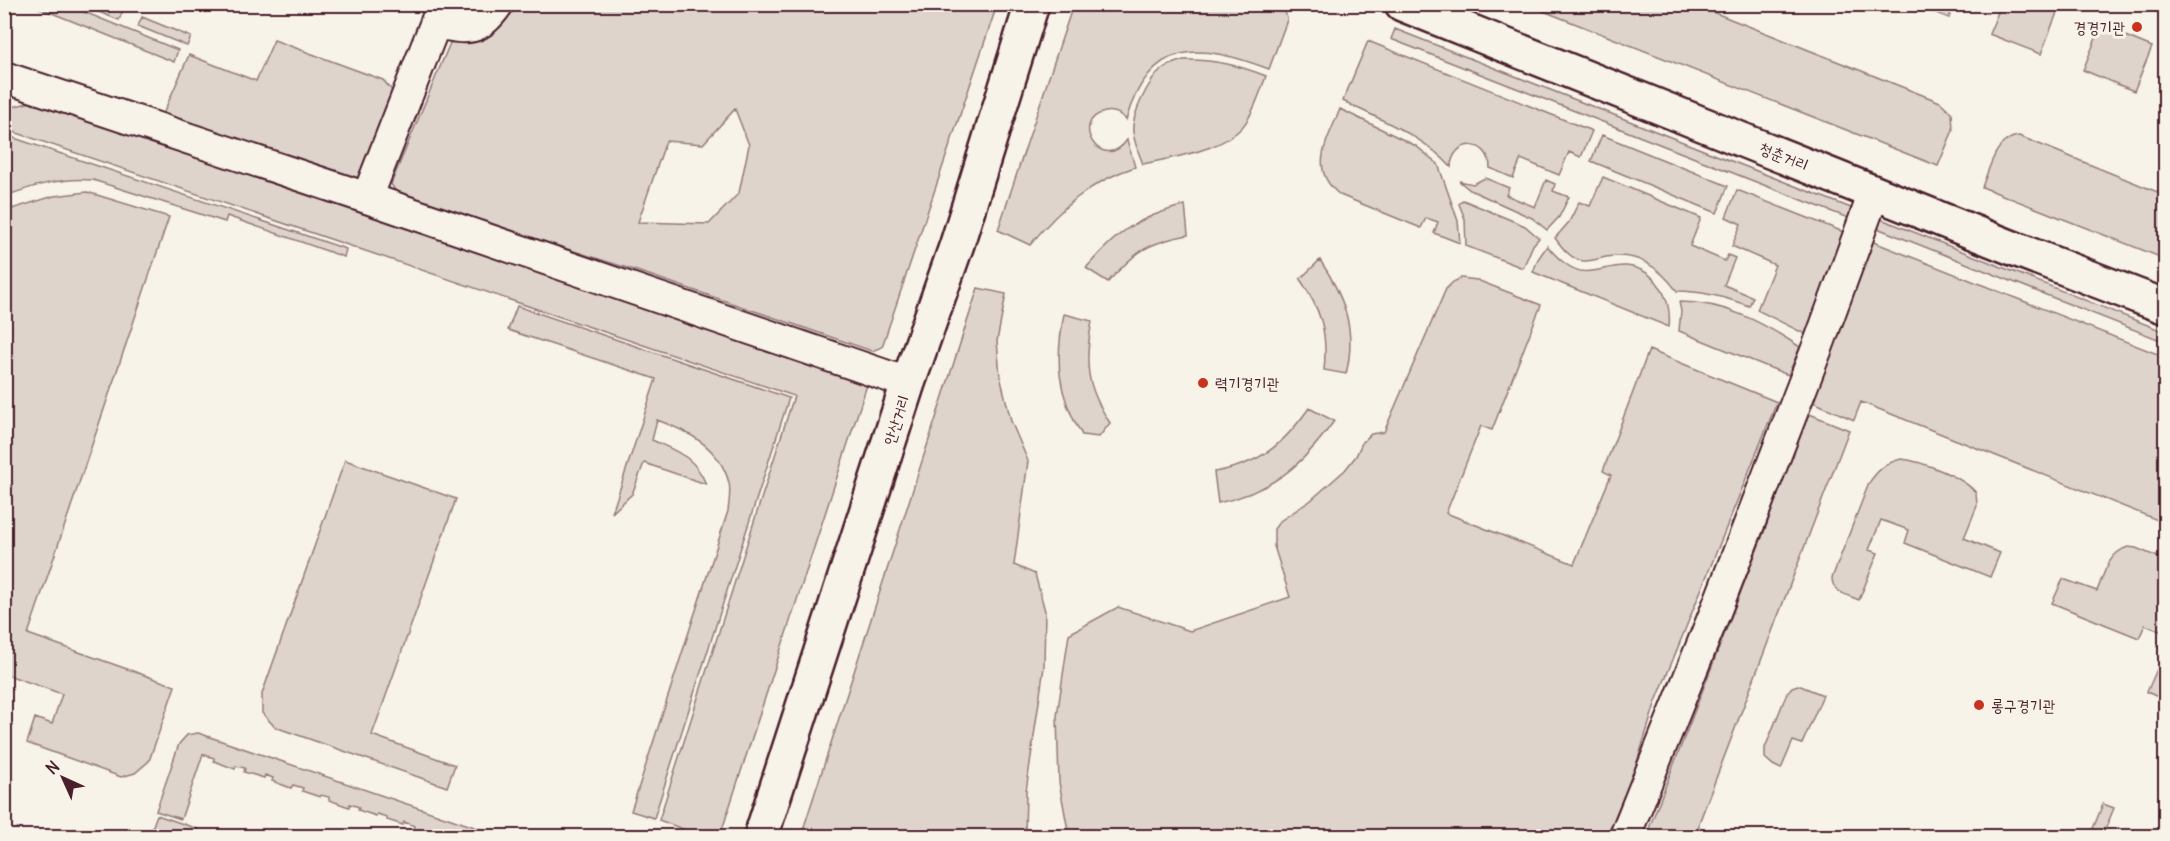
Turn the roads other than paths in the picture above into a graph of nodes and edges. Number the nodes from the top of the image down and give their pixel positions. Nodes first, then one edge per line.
1 (498, 4) edge
2 (1032, 4) edge
3 (1402, 4) edge
4 (440, 14) edge
5 (4, 77) edge
6 (1874, 193) junction
7 (367, 198) junction
8 (2166, 307) edge
9 (908, 383) junction
10 (761, 837) edge
11 (1625, 837) edge

1 - 4 street
2 - 9 main road, 안산거리
3 - 6 main road, 청춘거리
4 - 7 street
5 - 7 street
6 - 8 main road, 청춘거리
6 - 11 street
7 - 9 street
9 - 10 main road, 안산거리

